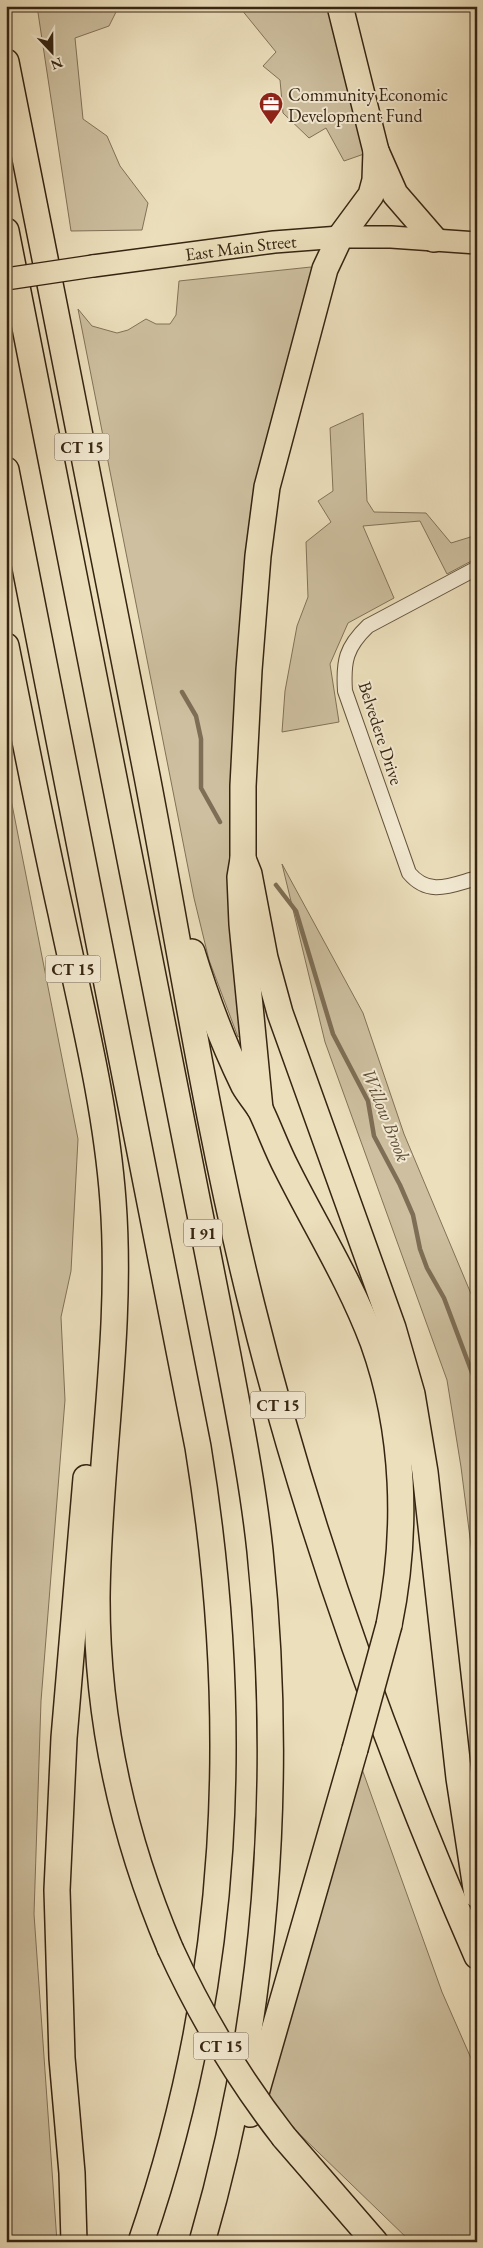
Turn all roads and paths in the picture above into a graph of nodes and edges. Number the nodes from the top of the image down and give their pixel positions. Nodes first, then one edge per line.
1 (340, 6) edge
2 (6, 62) edge
3 (376, 151) junction
4 (6, 230) edge
5 (340, 237) junction
6 (434, 239) junction
7 (477, 243) edge
8 (6, 279) edge
9 (6, 470) edge
10 (477, 568) edge
11 (6, 646) edge
12 (157, 833) junction
13 (244, 859) junction
14 (477, 878) edge
15 (260, 1109) junction
16 (115, 1295) junction
17 (477, 1895) edge
18 (477, 1956) edge
19 (74, 2242) edge
20 (141, 2242) edge
21 (202, 2242) edge
22 (215, 2242) edge
23 (375, 2242) edge

1 - 3 highway
2 - 12 highway, CT 15
3 - 5 highway
3 - 6 highway
4 - 21 highway, I 91
5 - 6 main road, East Main Street
5 - 8 main road, East Main Street, bridge
5 - 13 highway
6 - 7 main road, East Main Street
9 - 20 highway, I 91
10 - 14 street, Belvedere Drive
11 - 16 highway, CT 15
12 - 15 highway
12 - 18 highway, CT 15
13 - 15 highway
13 - 17 highway
15 - 22 highway, bridge
16 - 19 highway
16 - 23 highway, CT 15, bridge

